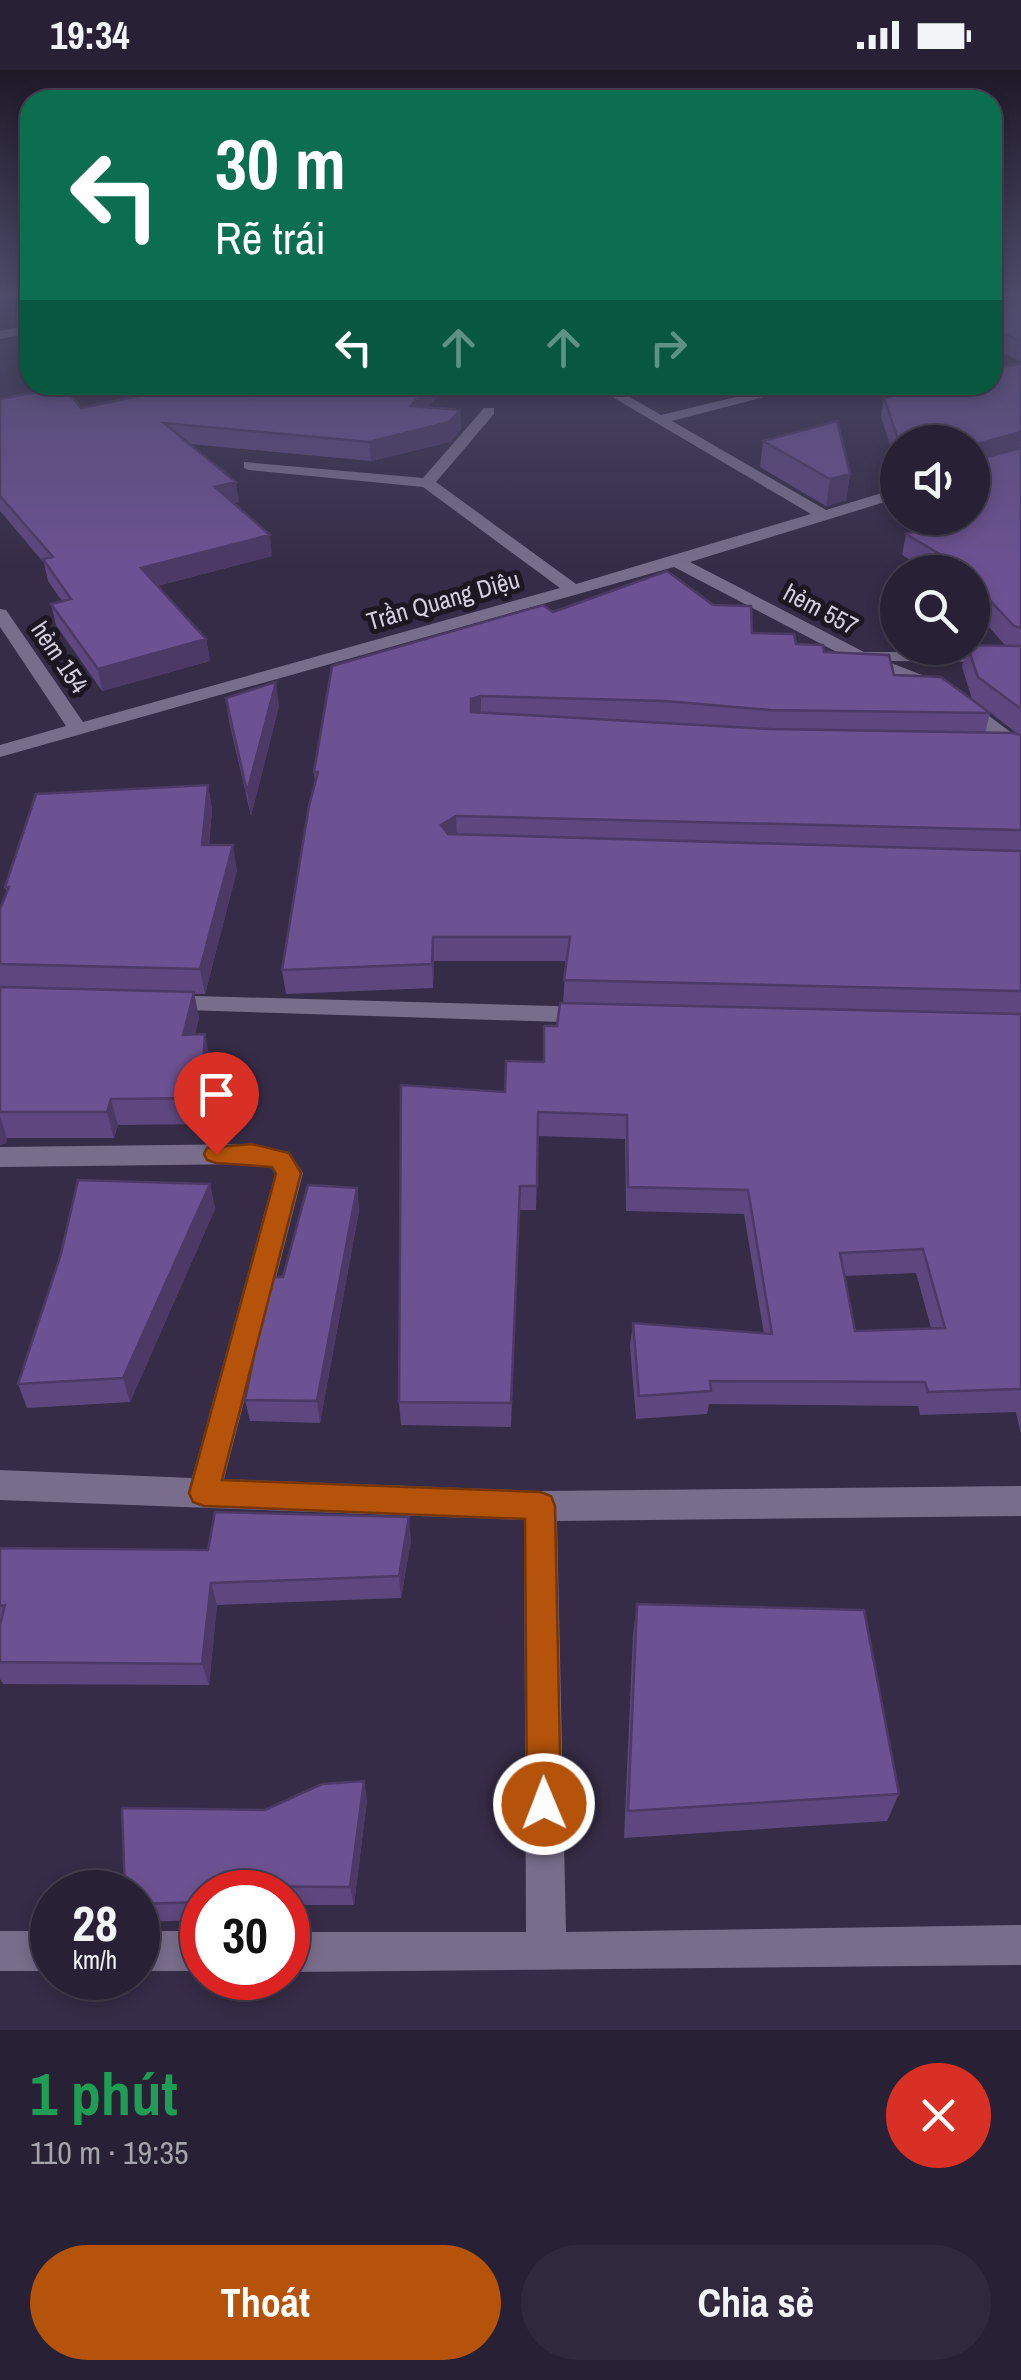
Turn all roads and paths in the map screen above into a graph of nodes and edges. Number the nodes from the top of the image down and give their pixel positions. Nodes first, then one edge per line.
1 (65, 395) edge
2 (616, 395) edge
3 (762, 395) edge
4 (1, 407) edge
5 (490, 411) dead end
6 (658, 420) junction
7 (249, 465) dead end
8 (426, 482) junction
9 (880, 498) edge
10 (822, 514) junction
11 (676, 560) junction
12 (574, 590) junction
13 (0, 614) edge
14 (856, 655) junction
15 (1021, 657) edge
16 (78, 729) junction
17 (978, 745) edge
18 (0, 751) edge
19 (1019, 751) edge
20 (138, 1003) edge
21 (609, 1016) edge
22 (0, 1157) edge
23 (0, 1485) edge
24 (204, 1493) junction
25 (1021, 1501) edge
26 (540, 1506) junction
27 (1021, 1944) edge
28 (0, 1951) edge
29 (30, 1951) edge
30 (310, 1952) edge
31 (546, 1952) junction

1 - 4 street
2 - 6 street
3 - 6 street
5 - 8 street
6 - 10 street
7 - 8 street
8 - 12 street
9 - 10 street, Trần Quang Diệu
10 - 11 street, Trần Quang Diệu
11 - 12 street, Trần Quang Diệu
11 - 14 street, hẻm 557
12 - 16 street, Trần Quang Diệu
13 - 16 street, hẻm 154
14 - 15 street
14 - 19 street, hẻm 557
16 - 18 street, Trần Quang Diệu
17 - 19 street
20 - 21 street
22 - 24 street
23 - 24 street
24 - 26 street
25 - 26 street
26 - 31 street
27 - 31 street
28 - 29 street
30 - 31 street

